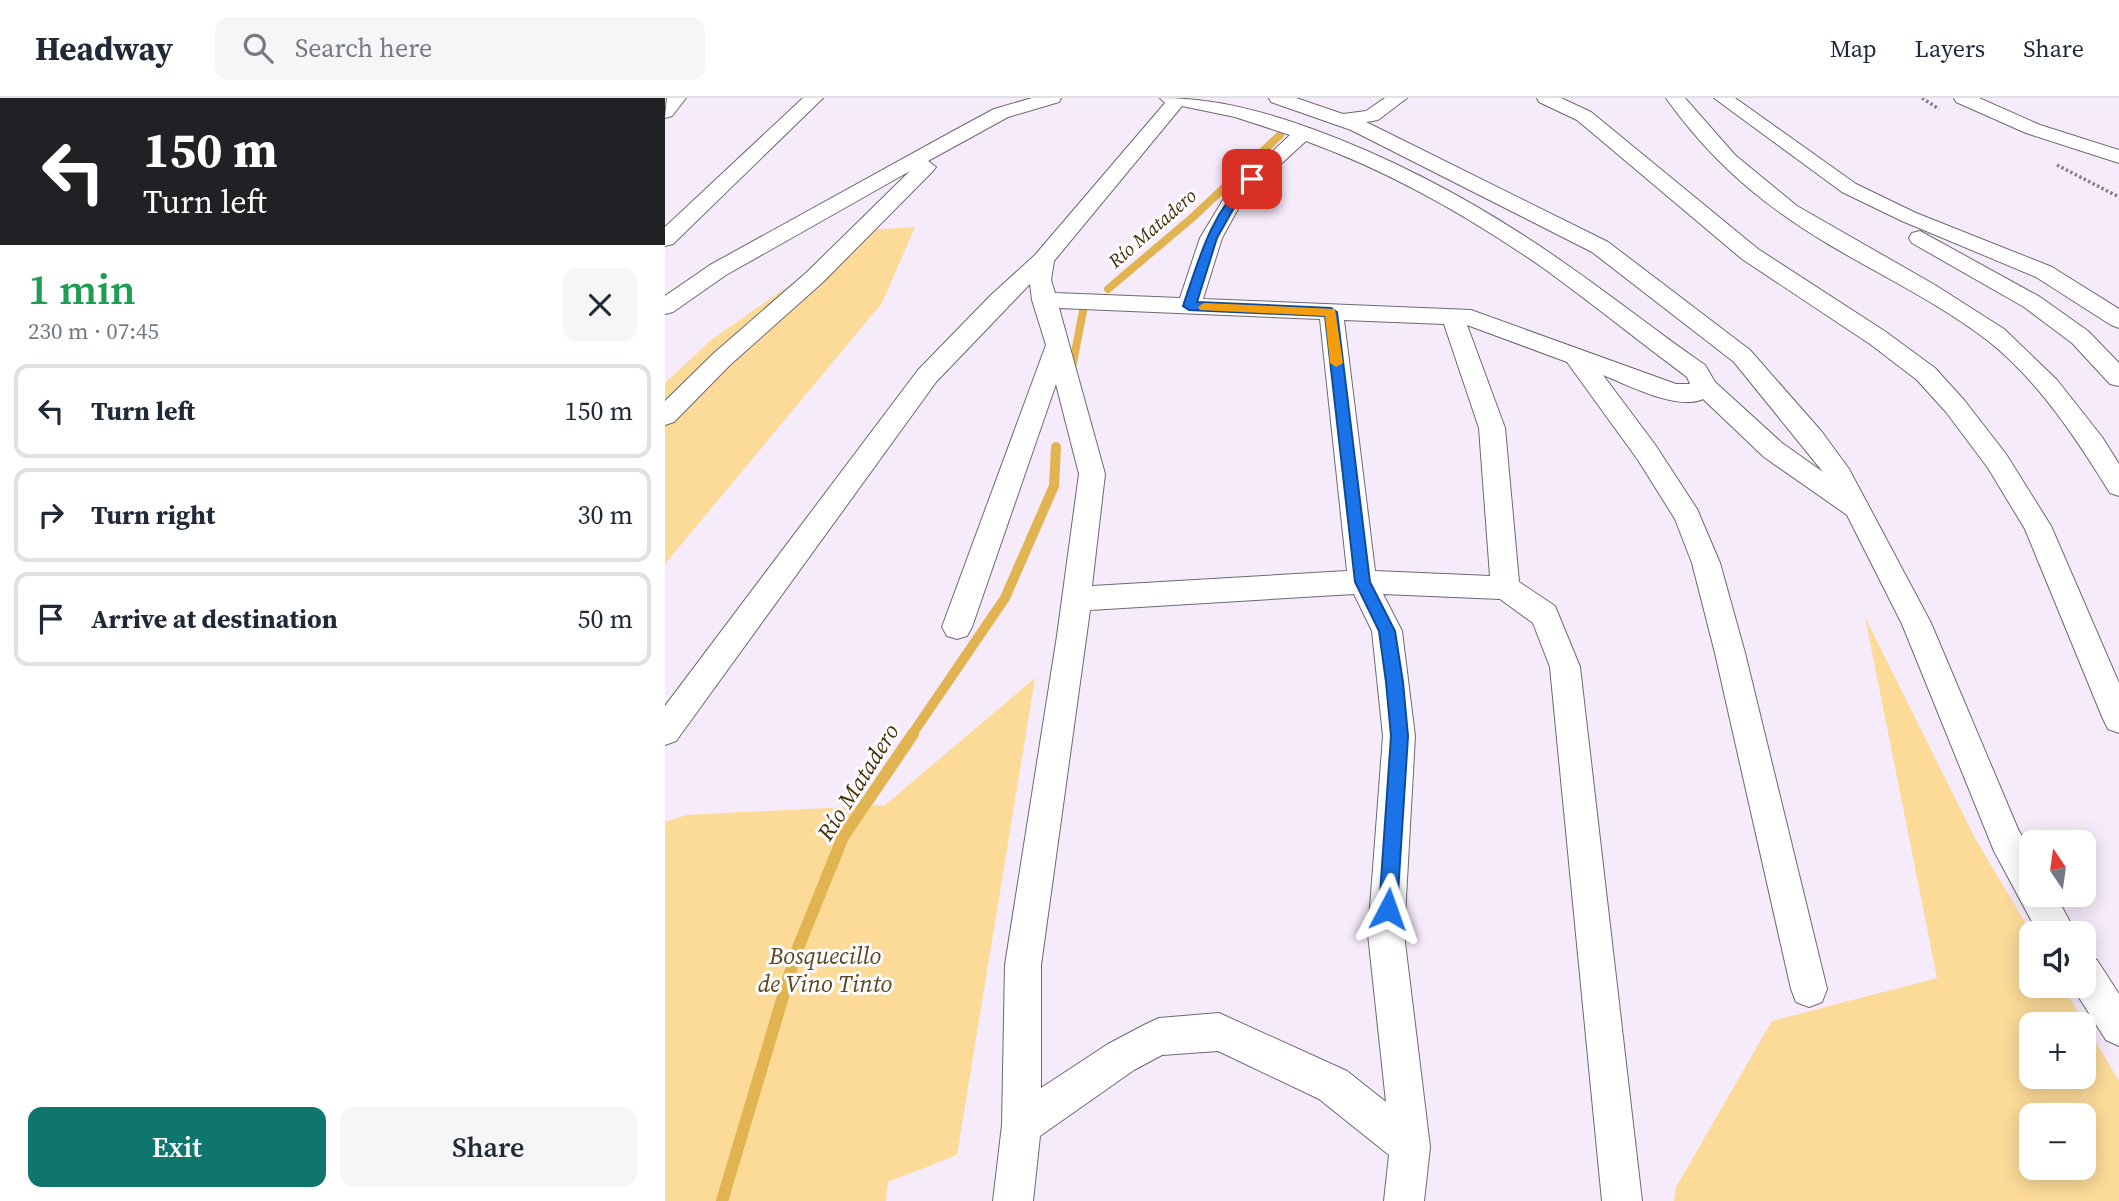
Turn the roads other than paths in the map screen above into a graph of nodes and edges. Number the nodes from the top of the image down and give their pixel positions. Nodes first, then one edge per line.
1 (677, 98) edge
2 (814, 98) edge
3 (1052, 98) edge
4 (1278, 98) edge
5 (1398, 98) edge
6 (1546, 98) edge
7 (1675, 98) edge
8 (1723, 98) edge
9 (1963, 98) edge
10 (1173, 99) edge
11 (665, 112) edge
12 (1342, 120) junction
13 (1303, 133) junction
14 (957, 137) junction
15 (2119, 157) edge
16 (1849, 188) junction
17 (665, 239) edge
18 (1043, 260) junction
19 (1043, 300) junction
20 (1189, 306) junction
21 (665, 307) edge
22 (1331, 312) junction
23 (1453, 318) junction
24 (2119, 320) edge
25 (1057, 346) junction
26 (1576, 357) junction
27 (2119, 378) edge
28 (1703, 386) junction
29 (665, 416) edge
30 (2119, 486) edge
31 (1859, 512) junction
32 (1362, 582) junction
33 (1505, 588) junction
34 (1077, 599) junction
35 (957, 627) dead end
36 (2119, 719) edge
37 (665, 731) edge
38 (2019, 864) edge
39 (1809, 989) dead end
40 (2096, 992) edge
41 (2119, 1027) edge
42 (1022, 1125) junction
43 (1410, 1147) junction
44 (1013, 1201) edge
45 (1404, 1201) edge
46 (1622, 1201) edge

1 - 11 street
2 - 17 street
3 - 14 street
4 - 12 street
5 - 12 street
6 - 36 street
7 - 30 street
8 - 16 street
9 - 15 street
10 - 13 street
10 - 18 street
12 - 31 street
13 - 20 street
13 - 28 street
14 - 21 street
14 - 29 street
16 - 24 street
16 - 27 street
18 - 19 street
18 - 37 street
19 - 20 street
19 - 25 street
20 - 22 street
22 - 23 street
22 - 32 street
23 - 26 street
23 - 33 street
25 - 34 street
25 - 35 street
26 - 28 street
26 - 39 street
28 - 31 street
31 - 38 street
32 - 33 street
32 - 34 street
32 - 43 street
33 - 46 street
34 - 42 street
40 - 41 street
42 - 43 street
42 - 44 street
43 - 45 street

